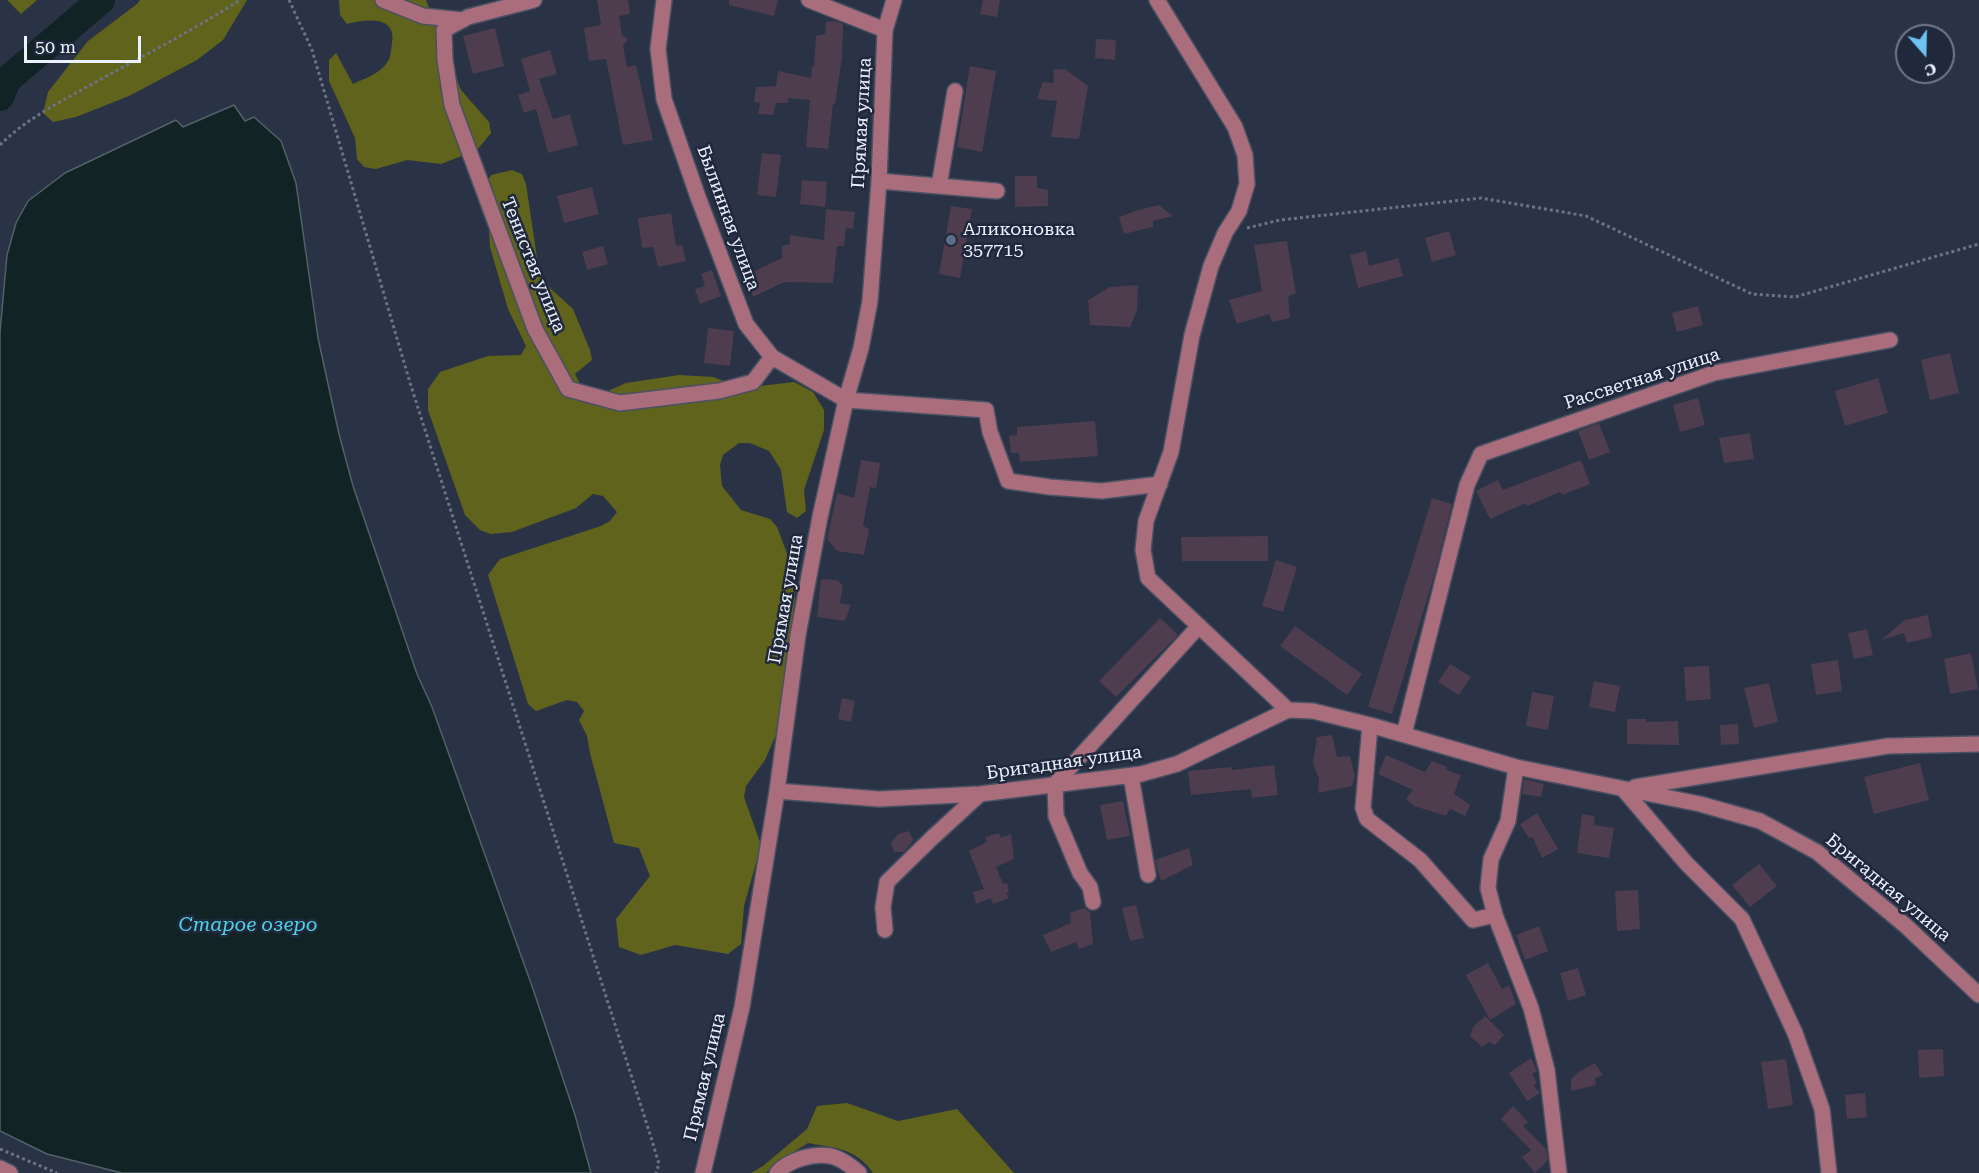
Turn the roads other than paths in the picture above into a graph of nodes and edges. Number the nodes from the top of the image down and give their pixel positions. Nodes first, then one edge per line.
1 (383, 0) edge
2 (534, 0) edge
3 (664, 0) edge
4 (809, 0) edge
5 (894, 0) edge
6 (1157, 0) edge
7 (463, 20) junction
8 (885, 30) junction
9 (955, 92) dead end
10 (879, 181) junction
11 (939, 186) junction
12 (997, 191) dead end
13 (1890, 340) dead end
14 (772, 357) junction
15 (846, 400) junction
16 (1160, 484) junction
17 (1199, 626) junction
18 (1288, 710) junction
19 (1370, 725) junction
20 (1404, 734) junction
21 (1974, 742) edge
22 (1516, 767) junction
23 (1131, 776) junction
24 (1055, 784) junction
25 (1623, 789) junction
26 (777, 791) junction
27 (980, 794) junction
28 (1148, 875) dead end
29 (1093, 902) dead end
30 (1495, 915) junction
31 (885, 930) dead end
32 (1979, 995) edge
33 (0, 1168) edge
34 (10, 1173) edge
35 (703, 1173) edge
36 (777, 1173) edge
37 (859, 1173) edge
38 (1558, 1173) edge
39 (1829, 1173) edge

1 - 7 street
2 - 7 street, Тенистая улица
3 - 14 street, Былинная улица
4 - 8 street
5 - 8 street, Прямая улица
6 - 16 street
7 - 14 street, Тенистая улица
8 - 10 street, Прямая улица
9 - 11 street
10 - 11 street
10 - 15 street, Прямая улица
11 - 12 street
13 - 20 street, Рассветная улица
14 - 15 street, Былинная улица
15 - 16 street
15 - 26 street, Прямая улица
16 - 17 street
17 - 18 street
17 - 24 street
18 - 19 street, Бригадная улица
18 - 23 street, Бригадная улица
19 - 20 street, Бригадная улица
19 - 30 street
20 - 22 street, Бригадная улица
21 - 25 street, Бригадная улица
22 - 25 street, Бригадная улица
22 - 30 street
23 - 24 street, Бригадная улица
23 - 28 street
24 - 27 street, Бригадная улица
24 - 29 street
25 - 32 street, Бригадная улица
25 - 39 street
26 - 27 street, Бригадная улица
26 - 35 street, Прямая улица
27 - 31 street
30 - 38 street
33 - 34 street
36 - 37 street

